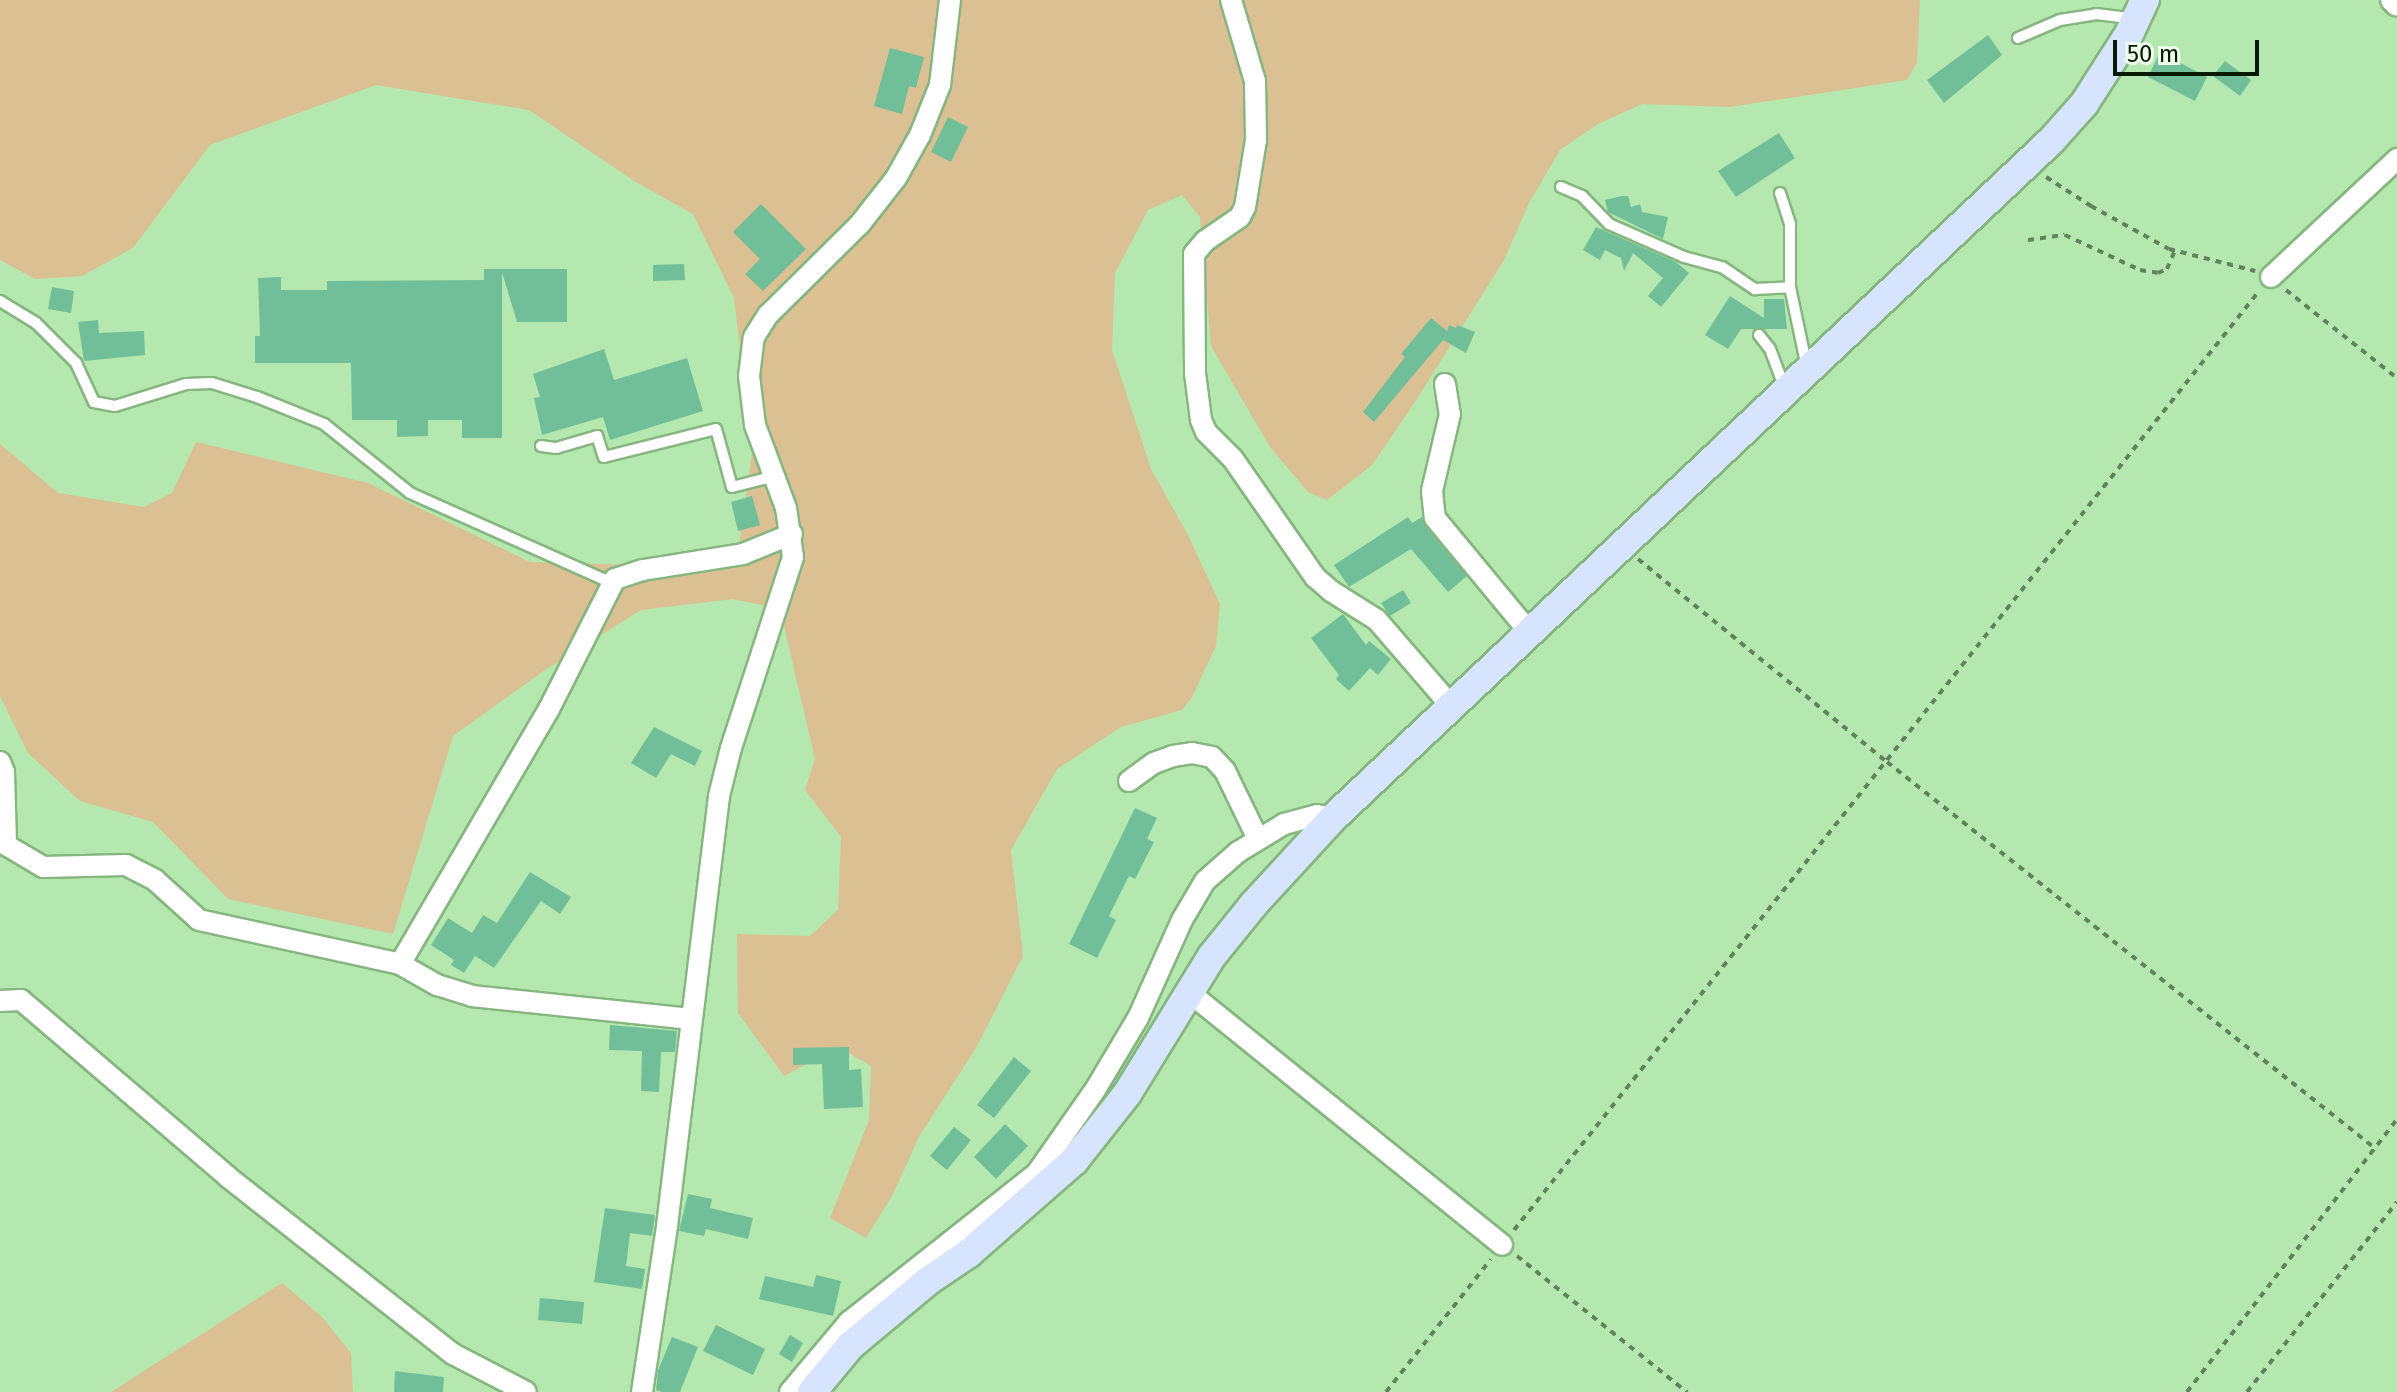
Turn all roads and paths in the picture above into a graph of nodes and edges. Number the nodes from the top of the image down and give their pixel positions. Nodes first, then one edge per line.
1 (950, 0) edge
2 (1231, 0) edge
3 (2391, 0) edge
4 (2397, 6) edge
5 (2140, 10) edge
6 (2018, 38) dead end
7 (2397, 159) edge
8 (2028, 165) junction
9 (1561, 187) dead end
10 (1780, 193) dead end
11 (2028, 240) dead end
12 (2175, 250) junction
13 (2271, 277) junction
14 (1790, 287) junction
15 (0, 301) edge
16 (1759, 335) dead end
17 (1808, 371) junction
18 (2397, 378) edge
19 (1445, 384) dead end
20 (1786, 391) junction
21 (541, 446) dead end
22 (775, 476) junction
23 (792, 534) junction
24 (1623, 547) junction
25 (615, 579) junction
26 (1531, 634) junction
27 (1453, 708) junction
28 (0, 762) edge
29 (1887, 762) junction
30 (1129, 781) dead end
31 (1333, 818) junction
32 (1258, 839) junction
33 (400, 964) junction
34 (1190, 993) junction
35 (0, 1001) edge
36 (691, 1019) junction
37 (2397, 1119) edge
38 (2376, 1149) junction
39 (2397, 1202) edge
40 (1502, 1245) junction
41 (526, 1392) edge
42 (642, 1392) edge
43 (790, 1392) edge
44 (812, 1392) edge
45 (1386, 1392) edge
46 (1687, 1392) edge
47 (2187, 1392) edge
48 (2247, 1392) edge

1 - 22 street
2 - 27 street
3 - 4 street
5 - 6 lane
5 - 8 street
7 - 13 street
8 - 12 path
8 - 17 street
9 - 14 lane
10 - 14 lane
11 - 12 path
12 - 13 path
13 - 18 path
13 - 29 path
14 - 17 lane
15 - 25 lane
16 - 20 lane
17 - 20 street
19 - 26 street
20 - 24 street
21 - 22 lane
22 - 23 street
23 - 25 street
23 - 36 street
24 - 26 street
24 - 29 path
25 - 33 street
26 - 27 street
27 - 31 street
28 - 33 street
29 - 38 path
29 - 40 path
30 - 32 street
31 - 32 street
31 - 34 street
32 - 43 street
33 - 36 street
34 - 40 street
34 - 44 street
35 - 41 street
36 - 42 street
37 - 38 path
38 - 47 path
39 - 48 path
40 - 45 path
40 - 46 path

